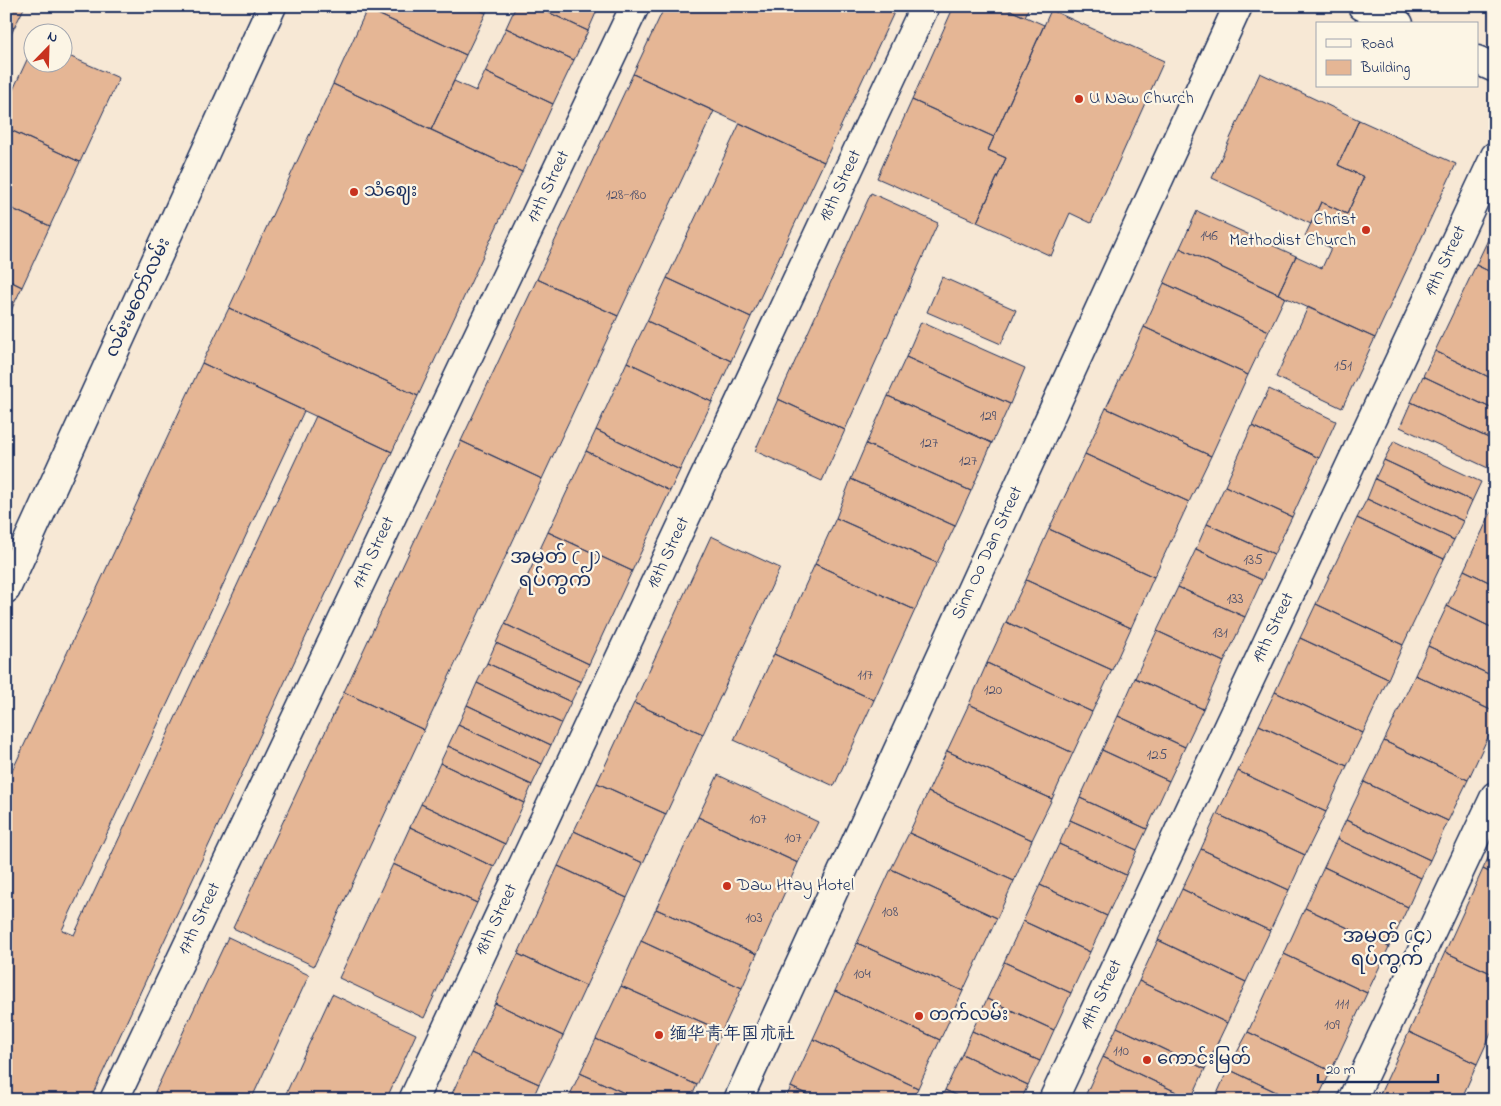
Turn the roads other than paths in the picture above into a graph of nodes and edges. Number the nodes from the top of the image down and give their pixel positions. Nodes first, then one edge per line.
1 (272, 6) edge
2 (635, 6) edge
3 (925, 6) edge
4 (1238, 6) edge
5 (1362, 6) edge
6 (1395, 22) edge
7 (1478, 60) edge
8 (1495, 68) edge
9 (1495, 156) edge
10 (6, 589) edge
11 (1495, 796) edge
12 (114, 1100) edge
13 (413, 1100) edge
14 (738, 1100) edge
15 (1052, 1100) edge
16 (1352, 1100) edge

1 - 10 street, လမ်းမတော်လမ်း
2 - 12 street, 17th Street
3 - 13 street, 18th Street
4 - 14 street, Sinn Oo Dan Street
5 - 6 street
7 - 8 street
9 - 15 street, 19th Street
11 - 16 street

